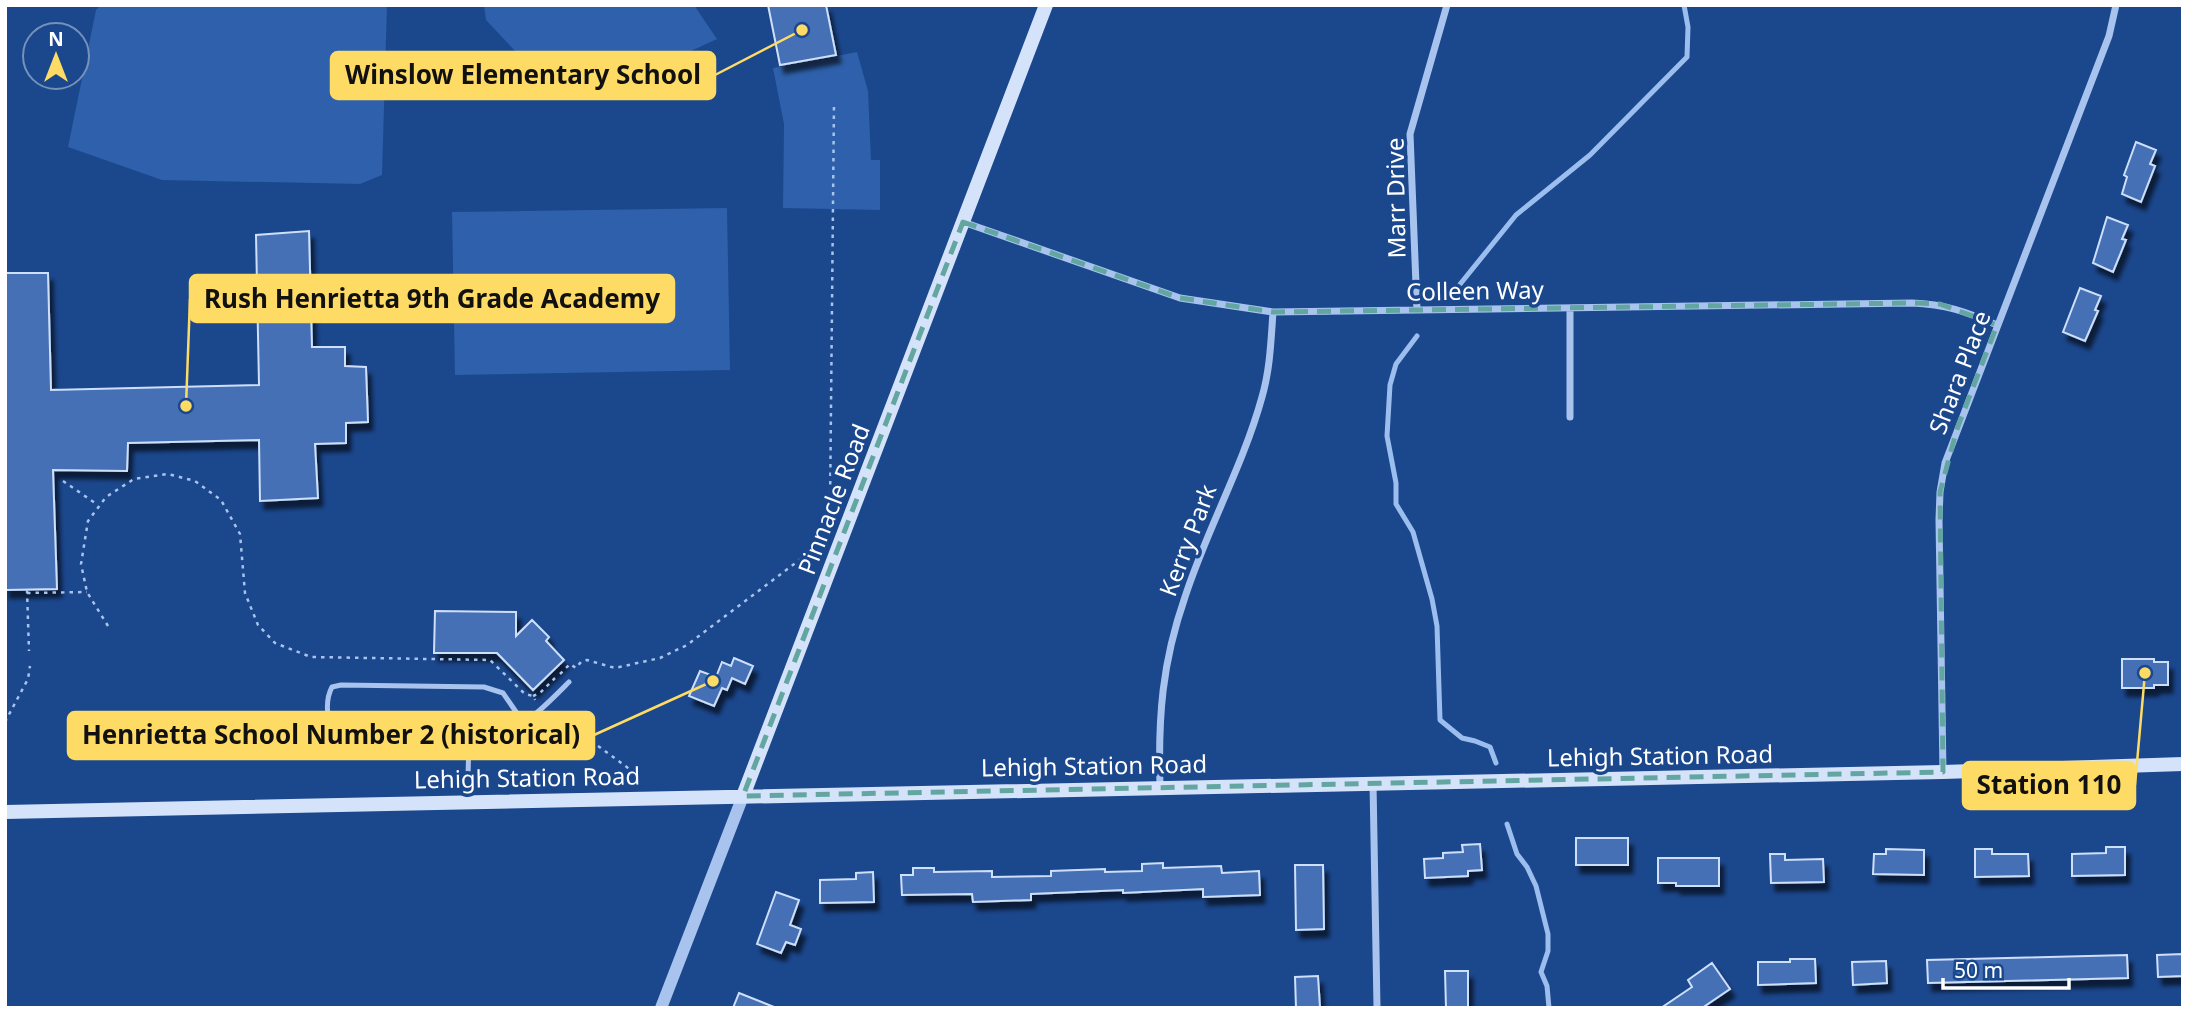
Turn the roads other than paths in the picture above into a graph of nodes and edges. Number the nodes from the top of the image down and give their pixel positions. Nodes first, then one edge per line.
1 (1046, 5) edge
2 (1447, 5) edge
3 (2116, 5) edge
4 (963, 222) junction
5 (1570, 308) junction
6 (1417, 310) junction
7 (1273, 312) junction
8 (1997, 325) junction
9 (1570, 417) dead end
10 (569, 682) dead end
11 (523, 722) junction
12 (469, 736) junction
13 (2183, 764) edge
14 (1943, 772) junction
15 (468, 778) dead end
16 (1373, 783) junction
17 (1160, 786) junction
18 (743, 796) junction
19 (5, 812) edge
20 (661, 1008) edge
21 (1377, 1008) edge

1 - 4 main road, Pinnacle Road
2 - 6 street, Marr Drive
3 - 8 street, Shara Place
4 - 7 street, Colleen Way
4 - 18 main road, Pinnacle Road
5 - 6 street, Colleen Way
5 - 8 street, Colleen Way
5 - 9 street
6 - 7 street, Colleen Way
7 - 17 street, Kerry Park
8 - 14 street, Shara Place
10 - 11 lane
11 - 12 lane
11 - 12 lane
12 - 15 lane
13 - 14 main road, Lehigh Station Road
14 - 16 main road, Lehigh Station Road
16 - 17 main road, Lehigh Station Road
16 - 21 street
17 - 18 main road, Lehigh Station Road
18 - 19 main road, Lehigh Station Road
18 - 20 street, Pinnacle Road

